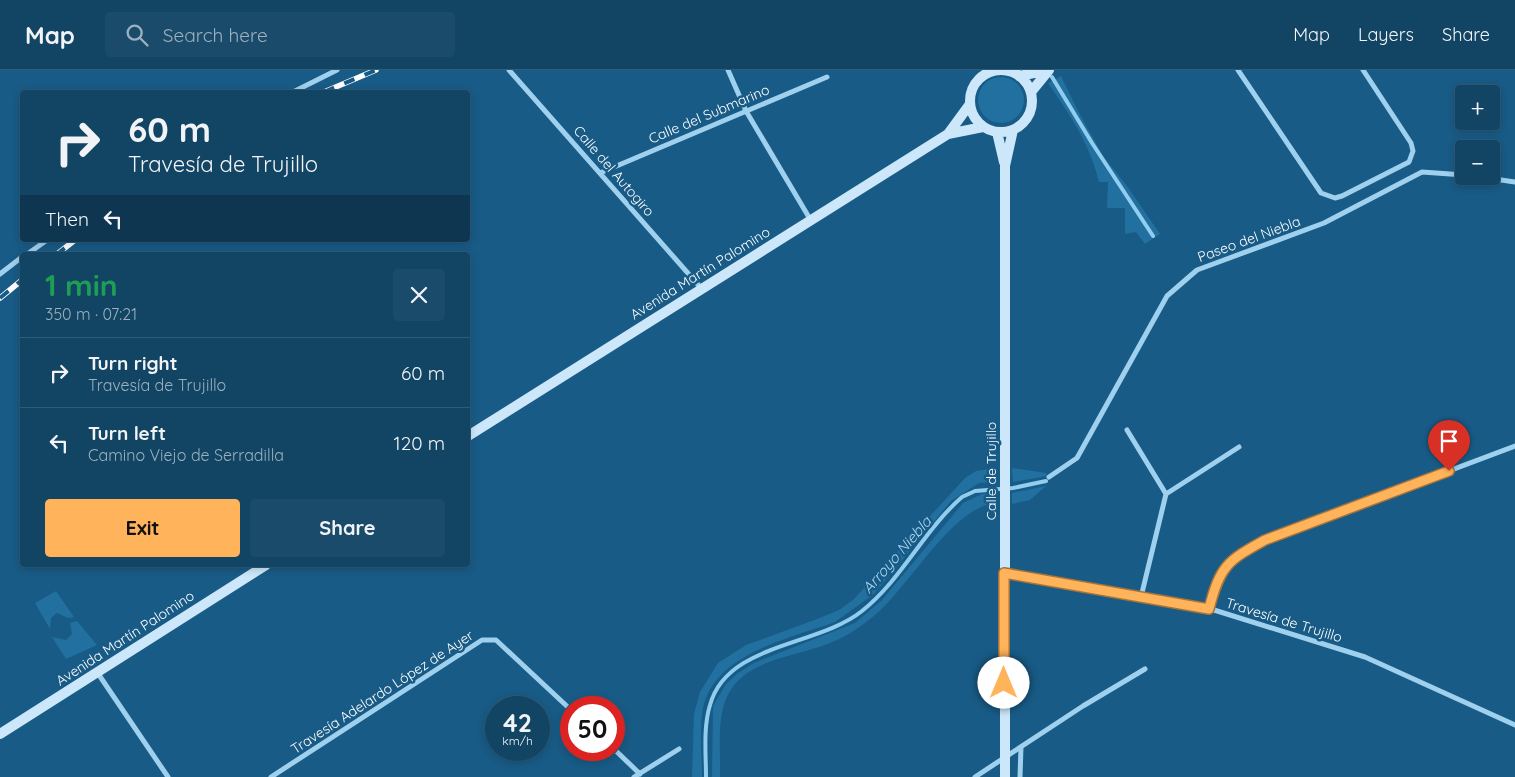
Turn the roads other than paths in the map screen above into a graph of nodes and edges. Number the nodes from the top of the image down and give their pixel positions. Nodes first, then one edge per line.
1 (337, 70) edge
2 (509, 70) edge
3 (728, 70) edge
4 (1006, 70) edge
5 (1049, 70) edge
6 (1238, 70) edge
7 (1363, 70) edge
8 (988, 72) edge
9 (1019, 76) junction
10 (827, 77) dead end
11 (297, 90) edge
12 (1030, 92) junction
13 (970, 104) junction
14 (746, 111) junction
15 (983, 127) junction
16 (1013, 130) junction
17 (996, 132) junction
18 (948, 134) junction
19 (1005, 166) junction
20 (600, 173) junction
21 (1455, 174) edge
22 (1500, 180) edge
23 (1515, 182) edge
24 (810, 219) junction
25 (44, 242) edge
26 (30, 252) edge
27 (20, 259) edge
28 (0, 274) edge
29 (701, 288) junction
30 (1127, 430) dead end
31 (470, 435) edge
32 (1515, 446) edge
33 (1239, 448) dead end
34 (1049, 478) dead end
35 (1166, 494) junction
36 (263, 567) edge
37 (1004, 573) junction
38 (1141, 597) junction
39 (1209, 609) junction
40 (1146, 669) dead end
41 (97, 672) junction
42 (560, 700) edge
43 (1515, 725) edge
44 (0, 734) edge
45 (1020, 747) junction
46 (679, 749) dead end
47 (1005, 757) junction
48 (625, 760) edge
49 (640, 774) junction
50 (976, 776) edge
51 (168, 777) edge
52 (271, 777) edge
53 (634, 777) edge
54 (1005, 777) edge
55 (1020, 777) edge

1 - 11 street
2 - 20 street, Calle del Autogiro
3 - 14 street
4 - 8 main road
4 - 9 main road
5 - 9 main road
5 - 12 main road
6 - 7 street
8 - 13 main road
9 - 12 main road
10 - 14 street, Calle del Submarino
12 - 16 main road
13 - 15 main road
13 - 18 main road, Avenida Martín Palomino
14 - 20 street, Calle del Submarino
14 - 24 street
15 - 17 main road
15 - 18 main road, Avenida Martín Palomino
16 - 17 main road
16 - 19 main road
17 - 19 main road
18 - 24 main road, Avenida Martín Palomino
19 - 37 main road, Calle de Trujillo
20 - 29 street, Calle del Autogiro
21 - 34 street, Paseo del Niebla
22 - 23 street
24 - 29 main road, Avenida Martín Palomino
25 - 26 street
27 - 28 street
29 - 31 main road, Avenida Martín Palomino
30 - 35 street
32 - 39 street
33 - 35 street
35 - 38 street
36 - 41 main road, Avenida Martín Palomino
37 - 38 street, Travesía de Trujillo
37 - 47 main road, Calle de Trujillo
38 - 39 street, Travesía de Trujillo
39 - 43 street, Travesía de Trujillo
40 - 45 street
41 - 44 main road, Avenida Martín Palomino
41 - 51 street
42 - 52 street, Travesía Adelardo López de Ayer
45 - 47 street
45 - 55 street
46 - 49 street
47 - 50 street
47 - 54 main road, Calle de Trujillo
48 - 49 street
49 - 53 street

